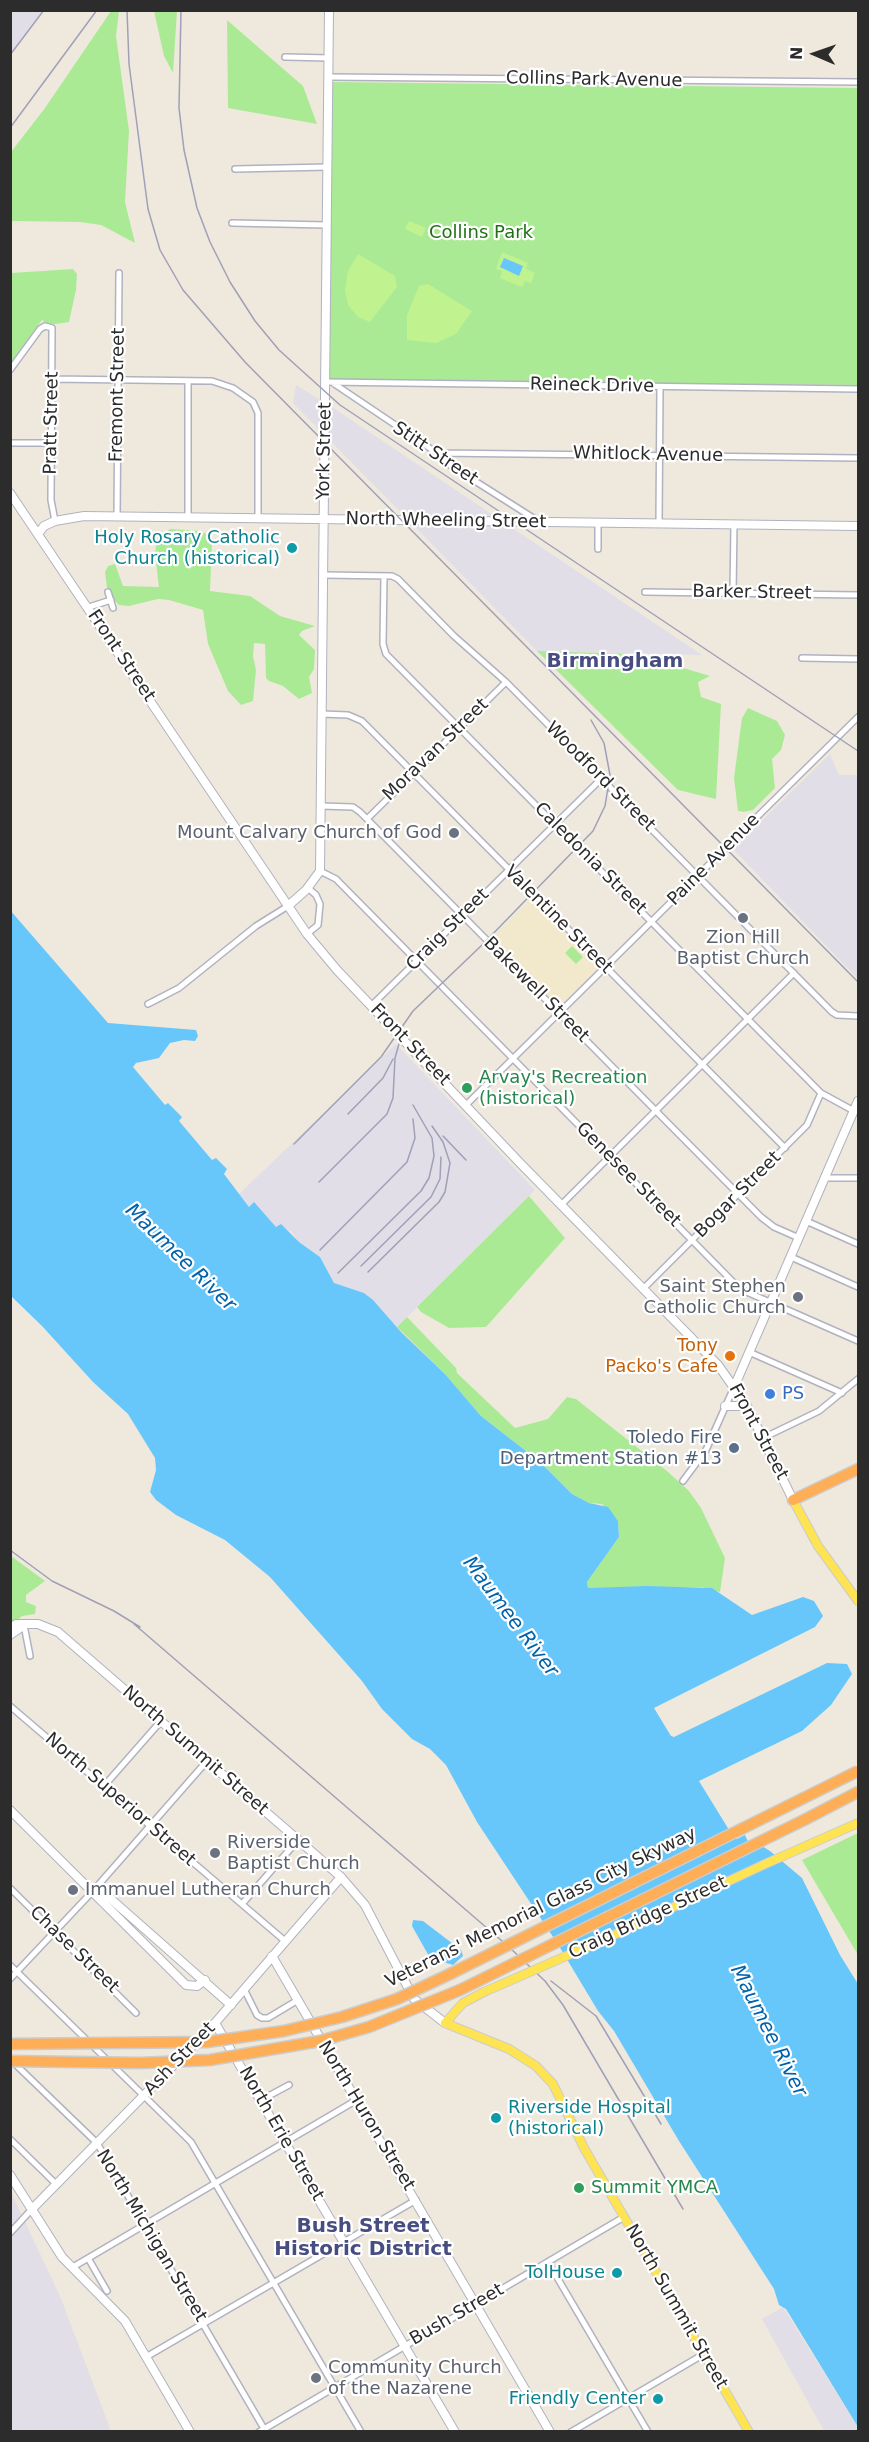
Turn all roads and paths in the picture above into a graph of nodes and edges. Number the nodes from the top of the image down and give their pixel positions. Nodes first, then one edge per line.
1 (329, 10) edge
2 (285, 57) dead end
3 (329, 58) junction
4 (329, 77) junction
5 (858, 82) edge
6 (328, 167) junction
7 (235, 169) dead end
8 (232, 223) dead end
9 (327, 225) junction
10 (119, 273) dead end
11 (10, 370) edge
12 (52, 379) junction
13 (118, 380) junction
14 (188, 381) junction
15 (329, 383) junction
16 (660, 387) junction
17 (858, 389) edge
18 (10, 443) edge
19 (52, 443) junction
20 (437, 453) junction
21 (659, 456) junction
22 (858, 458) edge
23 (10, 493) edge
24 (117, 517) junction
25 (188, 518) junction
26 (258, 519) junction
27 (324, 520) junction
28 (55, 521) junction
29 (540, 522) junction
30 (598, 523) junction
31 (659, 523) junction
32 (734, 524) junction
33 (858, 526) edge
34 (38, 534) junction
35 (598, 549) dead end
36 (323, 575) junction
37 (384, 576) junction
38 (108, 592) dead end
39 (645, 592) dead end
40 (733, 593) junction
41 (858, 595) edge
42 (111, 600) junction
43 (89, 607) junction
44 (113, 608) dead end
45 (802, 658) dead end
46 (858, 659) edge
47 (506, 682) junction
48 (322, 714) junction
49 (858, 717) edge
50 (459, 727) junction
51 (412, 773) junction
52 (601, 779) junction
53 (321, 806) junction
54 (367, 819) junction
55 (555, 825) junction
56 (509, 870) junction
57 (320, 871) junction
58 (698, 876) junction
59 (308, 888) junction
60 (288, 906) junction
61 (463, 916) junction
62 (652, 922) junction
63 (307, 934) junction
64 (416, 962) junction
65 (605, 968) junction
66 (794, 973) junction
67 (148, 1004) dead end
68 (371, 1006) junction
69 (560, 1014) junction
70 (858, 1016) edge
71 (748, 1019) junction
72 (513, 1059) junction
73 (702, 1065) junction
74 (821, 1093) junction
75 (467, 1104) junction
76 (857, 1107) edge
77 (656, 1111) junction
78 (785, 1148) junction
79 (609, 1157) junction
80 (825, 1178) junction
81 (858, 1178) edge
82 (740, 1194) junction
83 (561, 1205) junction
84 (806, 1221) junction
85 (799, 1238) junction
86 (692, 1240) junction
87 (858, 1244) edge
88 (791, 1257) junction
89 (858, 1287) edge
90 (644, 1288) junction
91 (771, 1303) junction
92 (858, 1341) edge
93 (749, 1352) junction
94 (858, 1379) edge
95 (735, 1385) junction
96 (842, 1394) junction
97 (725, 1406) junction
98 (747, 1406) junction
99 (763, 1438) junction
100 (858, 1468) edge
101 (858, 1475) edge
102 (683, 1480) dead end
103 (794, 1503) junction
104 (858, 1601) edge
105 (24, 1625) junction
106 (10, 1628) edge
107 (10, 1635) edge
108 (30, 1656) dead end
109 (10, 1706) edge
110 (161, 1720) junction
111 (207, 1761) junction
112 (858, 1771) edge
113 (104, 1786) junction
114 (858, 1792) edge
115 (10, 1810) edge
116 (858, 1823) edge
117 (151, 1827) junction
118 (298, 1840) junction
119 (341, 1877) junction
120 (10, 1888) edge
121 (93, 1891) junction
122 (242, 1904) junction
123 (56, 1932) junction
124 (285, 1941) junction
125 (165, 1946) junction
126 (157, 1956) junction
127 (272, 1956) junction
128 (10, 1965) edge
129 (18, 1972) junction
130 (10, 1979) edge
131 (205, 1980) junction
132 (244, 1989) junction
133 (298, 2000) junction
134 (231, 2005) junction
135 (136, 2013) dead end
136 (215, 2023) junction
137 (445, 2023) junction
138 (10, 2044) edge
139 (10, 2061) edge
140 (140, 2063) junction
141 (10, 2066) edge
142 (289, 2085) dead end
143 (144, 2095) junction
144 (261, 2100) junction
145 (356, 2101) junction
146 (10, 2139) edge
147 (286, 2142) junction
148 (97, 2144) junction
149 (10, 2175) edge
150 (216, 2183) junction
151 (57, 2185) junction
152 (416, 2200) junction
153 (32, 2209) junction
154 (624, 2217) junction
155 (144, 2225) junction
156 (10, 2233) edge
157 (345, 2242) junction
158 (88, 2258) junction
159 (548, 2262) junction
160 (73, 2267) junction
161 (274, 2283) junction
162 (107, 2291) dead end
163 (477, 2304) junction
164 (204, 2325) junction
165 (406, 2345) junction
166 (704, 2354) junction
167 (147, 2357) junction
168 (335, 2387) junction
169 (628, 2398) junction
170 (263, 2431) edge
171 (190, 2432) edge
172 (361, 2432) edge
173 (455, 2432) edge
174 (550, 2432) edge
175 (571, 2432) edge
176 (648, 2432) edge
177 (749, 2432) edge

1 - 3 street, York Street
2 - 3 street
3 - 4 street, York Street
4 - 5 street, Collins Park Avenue
4 - 6 street, York Street
6 - 7 street
6 - 9 street, York Street
8 - 9 street
9 - 15 street, York Street
10 - 13 street, Fremont Street
11 - 12 street, Pratt Street
12 - 13 street
12 - 19 street, Pratt Street
13 - 14 street
13 - 24 street, Fremont Street
14 - 25 street
14 - 26 street
15 - 16 street, Reineck Drive
15 - 20 street, Stitt Street
15 - 27 street, York Street
16 - 17 street, Reineck Drive
16 - 21 street
18 - 19 street
19 - 28 street, Pratt Street
20 - 21 street, Whitlock Avenue
20 - 29 street, Stitt Street
21 - 22 street, Whitlock Avenue
21 - 31 street
23 - 34 street, Front Street
24 - 25 street, North Wheeling Street
24 - 28 street, North Wheeling Street
25 - 26 street, North Wheeling Street
26 - 27 street, North Wheeling Street
27 - 29 street, North Wheeling Street
27 - 36 street, York Street
28 - 34 street, North Wheeling Street
29 - 30 street, North Wheeling Street
30 - 31 street, North Wheeling Street
30 - 35 street
31 - 32 street, North Wheeling Street
32 - 33 street, North Wheeling Street
32 - 40 street
34 - 43 street, Front Street
36 - 37 street, Woodford Street
36 - 48 street, York Street
37 - 47 street, Woodford Street
37 - 50 street, Caledonia Street
38 - 42 street
39 - 40 street, Barker Street
40 - 41 street, Barker Street
42 - 43 street
42 - 44 street
43 - 60 street, Front Street
45 - 46 street
47 - 50 street, Moravan Street
47 - 52 street, Woodford Street
48 - 51 street, Valentine Street
48 - 53 street, York Street
49 - 58 street, Paine Avenue
50 - 51 street, Moravan Street
50 - 55 street, Caledonia Street
51 - 54 street, Moravan Street
51 - 56 street, Valentine Street
52 - 55 street, Craig Street
52 - 58 street, Woodford Street
53 - 54 street, Bakewell Street
53 - 57 street, York Street
54 - 61 street, Bakewell Street
55 - 56 street, Craig Street
55 - 62 street, Caledonia Street
56 - 61 street, Craig Street
56 - 65 street, Valentine Street
57 - 59 street
57 - 64 street, Genesee Street
58 - 62 street, Paine Avenue
58 - 66 street, Woodford Street
59 - 60 street
59 - 63 street
60 - 63 street, Front Street
60 - 67 street
61 - 64 street, Craig Street
61 - 69 street, Bakewell Street
62 - 65 street, Paine Avenue
62 - 71 street, Caledonia Street
63 - 68 street, Front Street
64 - 68 street, Craig Street
64 - 72 street, Genesee Street
65 - 69 street, Paine Avenue
65 - 73 street, Valentine Street
66 - 70 street, Woodford Street
66 - 71 street
68 - 75 street, Front Street
69 - 72 street, Paine Avenue
69 - 77 street, Bakewell Street
71 - 73 street
71 - 74 street, Caledonia Street
72 - 75 street, Paine Avenue
72 - 79 street, Genesee Street
73 - 77 street
73 - 78 street, Valentine Street
74 - 76 street, Caledonia Street
74 - 78 street, Bogar Street
75 - 83 street, Front Street
76 - 80 street
77 - 79 street
77 - 82 street, Bakewell Street
78 - 82 street, Bogar Street
79 - 83 street
79 - 86 street, Genesee Street
80 - 81 street
80 - 84 street
82 - 85 street, Bakewell Street
82 - 86 street, Bogar Street
83 - 90 street, Front Street
84 - 85 street
84 - 87 street
85 - 88 street
86 - 90 street, Bogar Street
86 - 91 street, Genesee Street
88 - 89 street
88 - 91 street
90 - 95 street, Front Street
91 - 92 street, Genesee Street
91 - 93 street
93 - 95 street
93 - 96 street
94 - 96 street
95 - 97 street
95 - 98 street, Front Street
96 - 99 street
97 - 98 street
97 - 102 street
98 - 99 street, Front Street
99 - 103 street, Front Street
100 - 103 highway
101 - 103 highway
103 - 104 main road, Front Street
105 - 106 street
105 - 107 street
105 - 108 street
105 - 110 street, North Summit Street
109 - 113 street, North Superior Street
110 - 111 street, North Summit Street
110 - 113 street
111 - 117 street
111 - 118 street, North Summit Street
112 - 138 highway, Veterans' Memorial Glass City Skyway, bridge
113 - 117 street, North Superior Street
114 - 140 highway, Veterans' Memorial Glass City Skyway, bridge
115 - 121 street
116 - 137 main road, Craig Bridge Street, bridge
117 - 121 street
117 - 122 street, North Superior Street
118 - 119 street, North Summit Street
118 - 122 street
119 - 124 street, Ash Street
119 - 137 street, North Summit Street
120 - 123 street, Chase Street
121 - 123 street
121 - 125 street
121 - 126 street
122 - 124 street, North Superior Street
123 - 129 street
123 - 135 street, Chase Street
124 - 127 street, Ash Street
125 - 126 street
125 - 131 street
126 - 131 street
127 - 132 street, Ash Street
127 - 133 street, North Huron Street
128 - 129 street
129 - 130 street
129 - 143 street
131 - 134 street
132 - 133 street
132 - 134 street, Ash Street
133 - 145 street, North Huron Street
134 - 136 street, Ash Street
136 - 143 street, Ash Street
136 - 144 street, North Erie Street
137 - 154 main road, North Summit Street
139 - 140 highway, Veterans' Memorial Glass City Skyway, bridge
139 - 148 street, North Michigan Street
140 - 141 highway, bridge
142 - 144 street
143 - 148 street, Ash Street
143 - 150 street
144 - 147 street, North Erie Street
145 - 147 street
145 - 152 street, North Huron Street
146 - 151 street
147 - 150 street
147 - 157 street, North Erie Street
148 - 151 street, Ash Street
148 - 155 street, North Michigan Street
149 - 153 street
150 - 155 street
150 - 161 street
151 - 153 street, Ash Street
152 - 157 street
152 - 163 street, North Huron Street
153 - 156 street, Ash Street
153 - 160 street
154 - 159 street, Bush Street
154 - 166 main road, North Summit Street
155 - 158 street
155 - 164 street, North Michigan Street
157 - 161 street
157 - 165 street, North Erie Street
158 - 160 street
158 - 162 street
159 - 163 street, Bush Street
159 - 169 street
160 - 167 street
161 - 164 street
161 - 168 street
163 - 165 street, Bush Street
163 - 174 street, North Huron Street
164 - 167 street
164 - 170 street, North Michigan Street
165 - 168 street, Bush Street
165 - 173 street, North Erie Street
166 - 169 street
166 - 177 main road, North Summit Street
167 - 171 street
168 - 170 street, Bush Street
168 - 172 street
169 - 175 street
169 - 176 street

